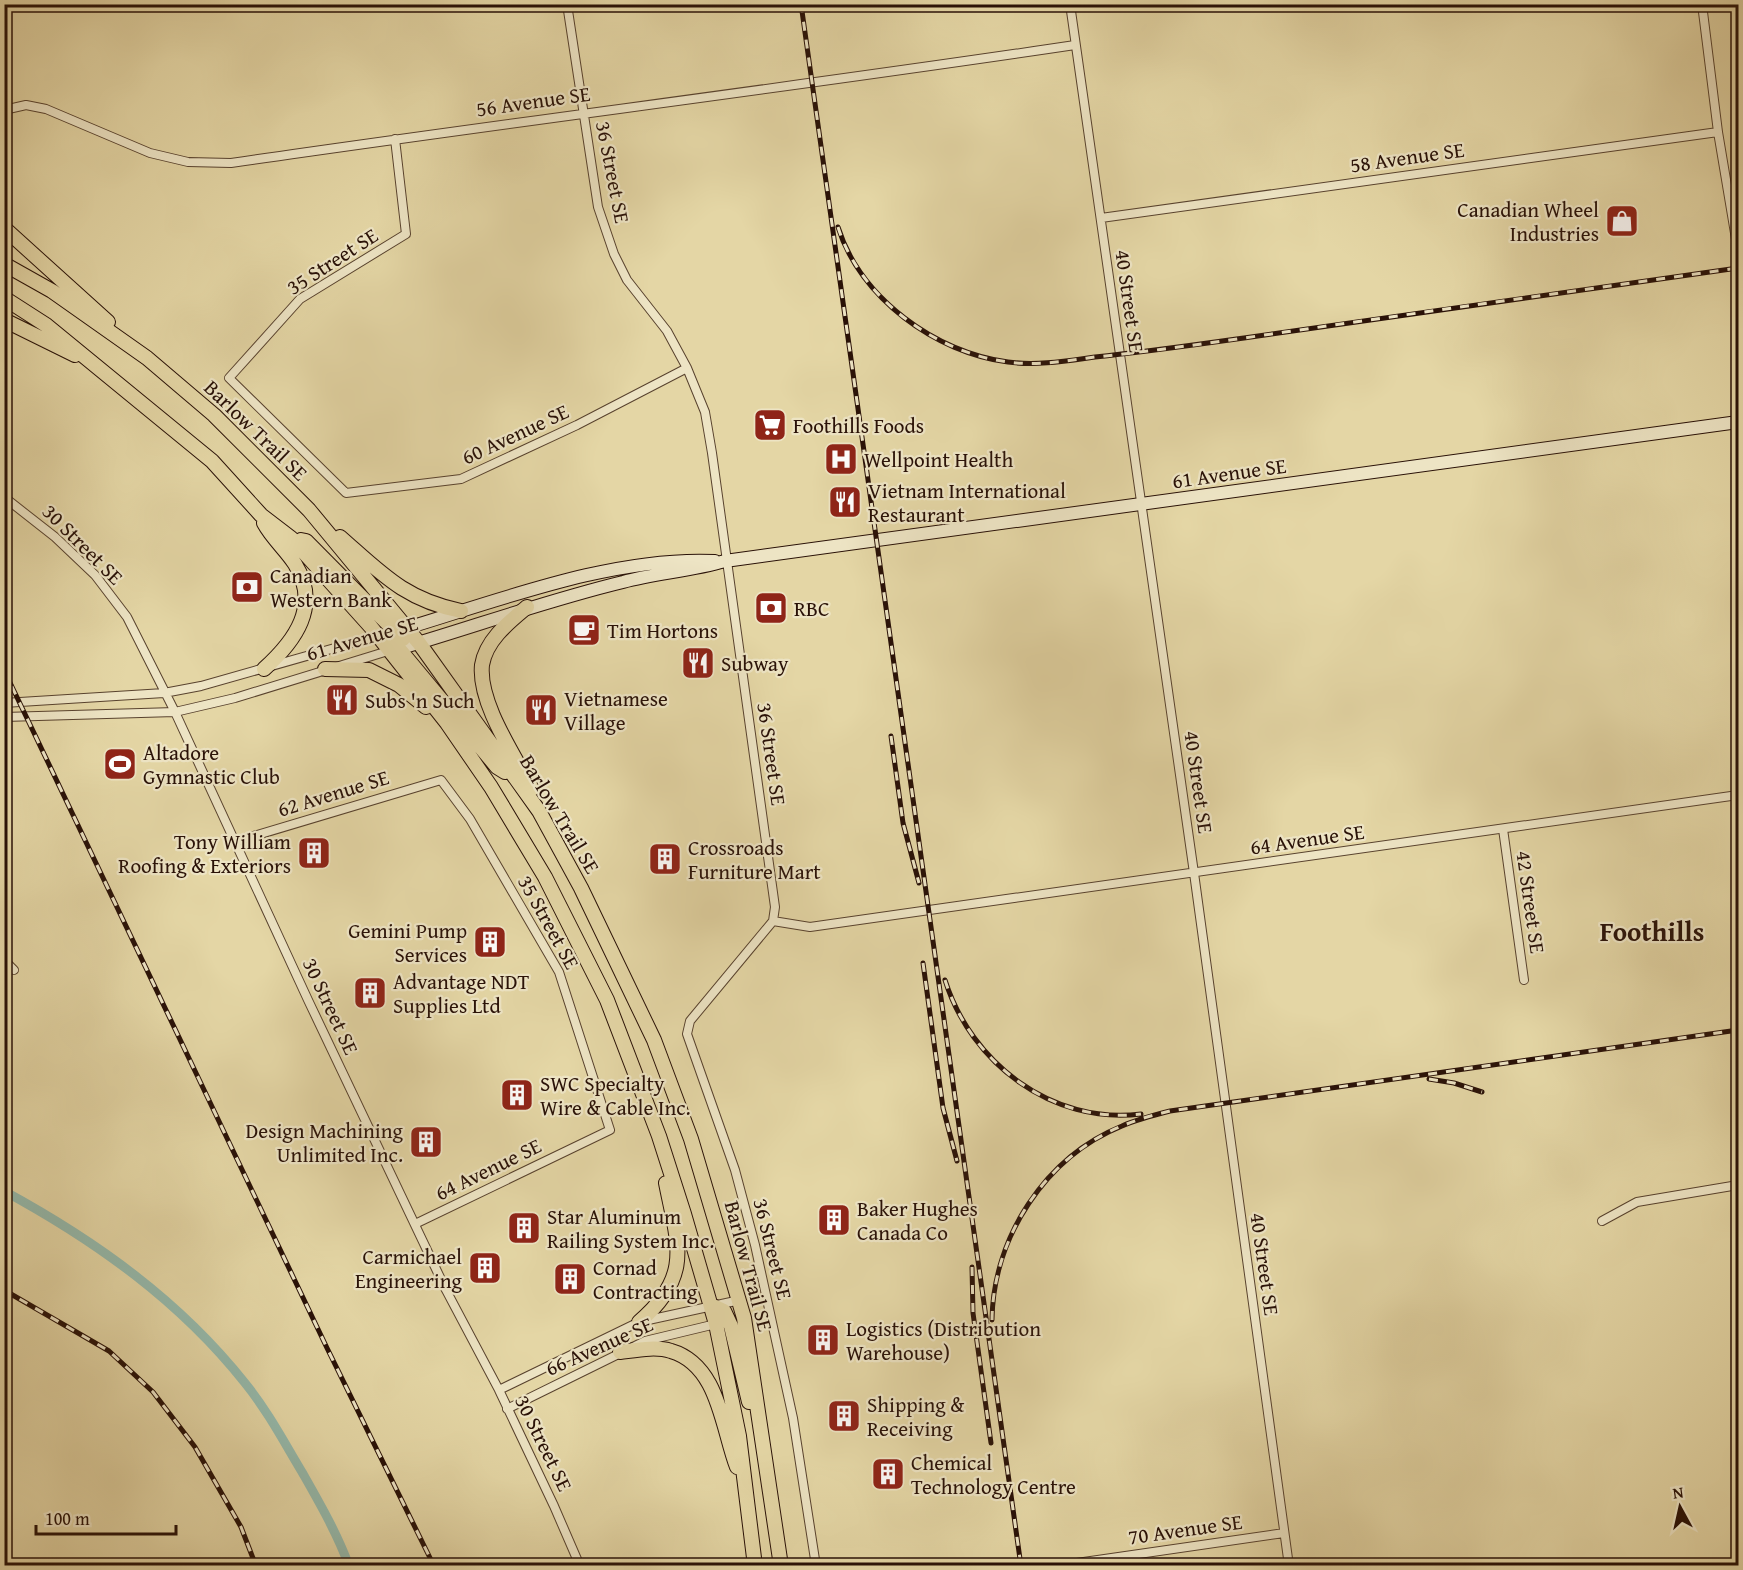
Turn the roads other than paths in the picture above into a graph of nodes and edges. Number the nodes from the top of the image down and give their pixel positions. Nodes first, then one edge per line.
1 (567, 4) edge
2 (1070, 4) edge
3 (1702, 4) edge
4 (1075, 45) junction
5 (4, 110) edge
6 (583, 112) junction
7 (1718, 132) junction
8 (395, 139) junction
9 (1101, 218) junction
10 (4, 228) edge
11 (1738, 251) edge
12 (4, 264) edge
13 (4, 298) edge
14 (4, 320) edge
15 (147, 358) junction
16 (98, 366) junction
17 (687, 368) junction
18 (1738, 422) edge
19 (346, 492) joint
20 (4, 497) edge
21 (1141, 505) junction
22 (309, 510) junction
23 (261, 515) junction
24 (291, 538) junction
25 (725, 561) junction
26 (527, 607) junction
27 (461, 611) junction
28 (400, 630) junction
29 (377, 636) junction
30 (419, 643) junction
31 (394, 650) junction
32 (264, 669) junction
33 (325, 669) junction
34 (164, 693) junction
35 (4, 703) edge
36 (175, 712) junction
37 (4, 717) edge
38 (447, 723) junction
39 (516, 779) junction
40 (441, 780) joint
41 (1738, 795) edge
42 (539, 811) junction
43 (1503, 829) junction
44 (237, 841) junction
45 (1194, 873) junction
46 (773, 921) junction
47 (4, 960) edge
48 (14, 970) dead end
49 (1524, 980) dead end
50 (610, 1130) joint
51 (659, 1136) junction
52 (1738, 1185) edge
53 (1602, 1221) dead end
54 (415, 1224) junction
55 (740, 1300) junction
56 (711, 1305) junction
57 (744, 1318) junction
58 (639, 1322) junction
59 (722, 1323) junction
60 (620, 1352) junction
61 (499, 1390) junction
62 (507, 1409) junction
63 (763, 1447) junction
64 (746, 1490) junction
65 (1284, 1533) junction
66 (580, 1566) edge
67 (755, 1566) edge
68 (781, 1566) edge
69 (816, 1566) edge
70 (1056, 1566) edge
71 (1289, 1566) edge

1 - 6 street, 36 Street SE
2 - 4 street, 40 Street SE
3 - 7 street
4 - 6 street, 56 Avenue SE
4 - 9 street, 40 Street SE
5 - 8 street, 56 Avenue SE
6 - 8 street, 56 Avenue SE
6 - 17 street, 36 Street SE
7 - 9 street, 58 Avenue SE
7 - 11 street
8 - 19 street, 35 Street SE
9 - 21 street, 40 Street SE
10 - 15 main road
12 - 15 main road, Barlow Trail SE
13 - 16 main road
14 - 16 main road
15 - 22 main road, Barlow Trail SE
16 - 23 main road
17 - 19 street, 60 Avenue SE
17 - 25 street, 36 Street SE
18 - 21 street, 61 Avenue SE
20 - 34 street, 30 Street SE
21 - 25 street, 61 Avenue SE
21 - 45 street, 40 Street SE
22 - 27 main road
22 - 28 main road, Barlow Trail SE
23 - 24 main road
23 - 32 main road
24 - 28 main road
24 - 29 main road
25 - 26 street, 61 Avenue SE
25 - 27 street, 61 Avenue SE
25 - 46 street, 36 Street SE
26 - 30 street, 61 Avenue SE
26 - 42 main road
27 - 28 street, 61 Avenue SE
28 - 29 street, 61 Avenue SE
28 - 30 main road, Barlow Trail SE
29 - 31 main road
29 - 32 street, 61 Avenue SE
30 - 31 street, 61 Avenue SE
30 - 39 main road, Barlow Trail SE
31 - 33 street, 61 Avenue SE
31 - 38 main road
31 - 39 main road
32 - 34 street, 61 Avenue SE
33 - 36 street, 61 Avenue SE
33 - 38 main road
34 - 35 street, 61 Avenue SE
34 - 36 street, 30 Street SE
36 - 37 street, 61 Avenue SE
36 - 44 street, 30 Street SE
38 - 51 main road
39 - 42 main road, Barlow Trail SE
40 - 44 street, 62 Avenue SE
40 - 50 street, 35 Street SE
41 - 43 street, 64 Avenue SE
42 - 55 main road, Barlow Trail SE
43 - 45 street, 64 Avenue SE
43 - 49 street, 42 Street SE
44 - 54 street, 30 Street SE
45 - 46 street, 64 Avenue SE
45 - 65 street, 40 Street SE
46 - 69 street, 36 Street SE
47 - 48 street
50 - 54 street, 64 Avenue SE
51 - 56 main road
51 - 58 main road
52 - 53 street
54 - 61 street, 30 Street SE
55 - 56 street, 66 Avenue SE
55 - 57 main road, Barlow Trail SE
56 - 58 street, 66 Avenue SE
56 - 59 main road
57 - 59 street, 66 Avenue SE
57 - 63 main road, Barlow Trail SE
58 - 61 street, 66 Avenue SE
59 - 60 street, 66 Avenue SE
59 - 63 main road
59 - 64 main road
60 - 62 street, 66 Avenue SE
60 - 64 main road
61 - 62 street, 30 Street SE
62 - 66 street, 30 Street SE
63 - 68 main road, Barlow Trail SE
64 - 67 main road
65 - 70 street, 70 Avenue SE
65 - 71 street, 40 Street SE

